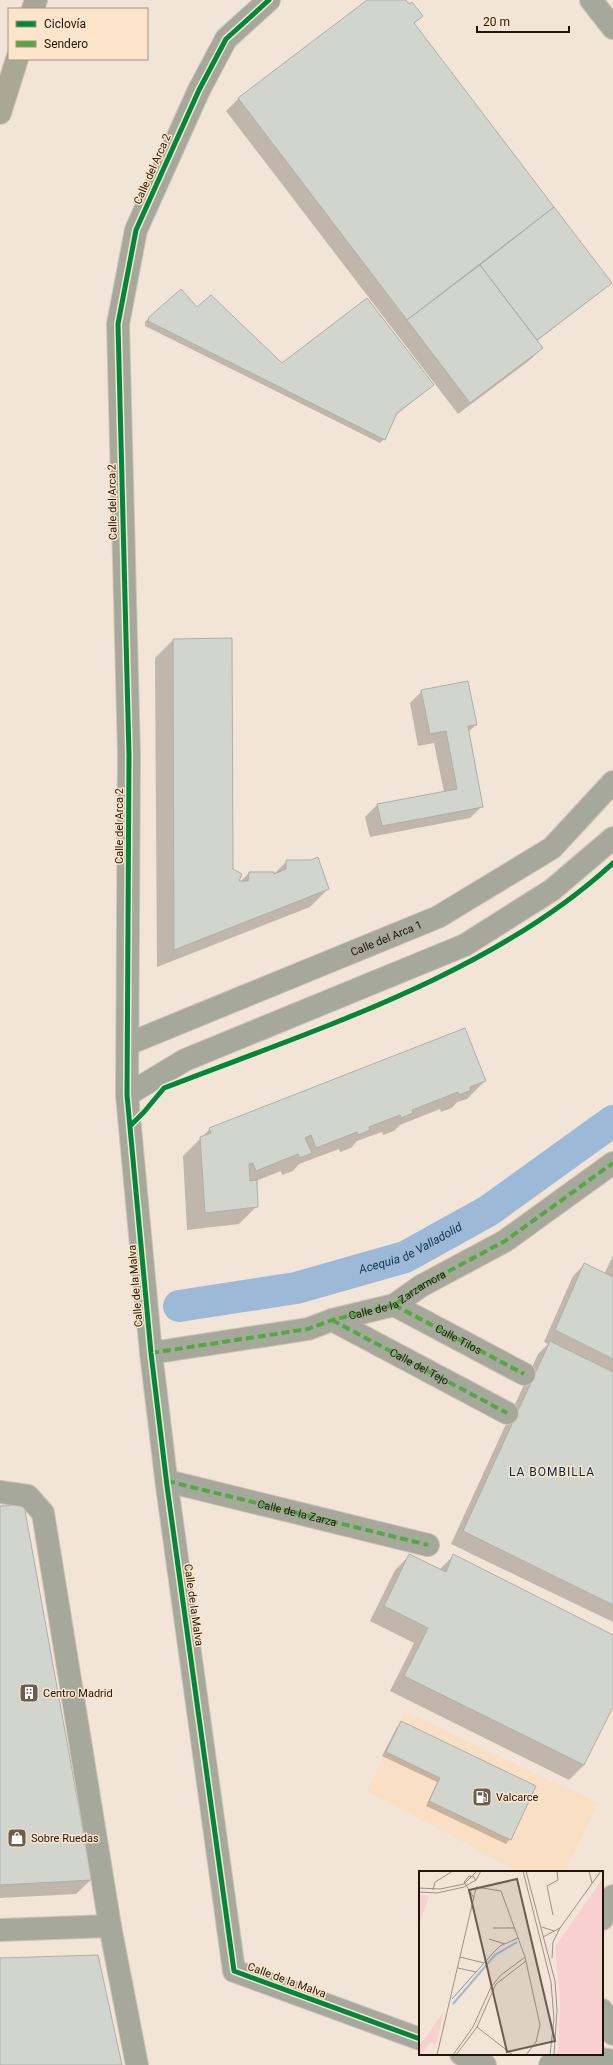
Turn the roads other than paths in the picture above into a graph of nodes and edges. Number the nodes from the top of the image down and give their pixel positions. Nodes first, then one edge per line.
1 (269, 0) edge
2 (591, 0) edge
3 (613, 28) edge
4 (17, 60) edge
5 (0, 113) edge
6 (613, 782) edge
7 (613, 838) edge
8 (128, 1044) junction
9 (127, 1095) junction
10 (613, 1163) edge
11 (394, 1305) junction
12 (332, 1320) junction
13 (151, 1353) junction
14 (524, 1374) dead end
15 (506, 1414) dead end
16 (167, 1481) junction
17 (0, 1492) edge
18 (428, 1545) dead end
19 (613, 1896) edge
20 (603, 1917) edge
21 (110, 1926) junction
22 (0, 1930) edge
23 (603, 2012) edge
24 (613, 2034) edge
25 (419, 2039) edge
26 (463, 2055) edge
27 (540, 2055) edge
28 (613, 2062) edge
29 (137, 2065) edge
30 (485, 2065) edge
31 (535, 2065) edge
32 (550, 2065) edge

1 - 8 street, Calle del Arca 2
2 - 3 street
4 - 5 main road
6 - 8 street, Calle del Arca 1
7 - 9 street
8 - 9 street, Calle de la Malva
9 - 13 street, Calle de la Malva
10 - 11 street, Calle de la Zarzamora
11 - 12 street, Calle de la Zarzamora
11 - 14 street, Calle Tilos
12 - 13 street, Calle de la Zarzamora
12 - 15 street, Calle del Tejo
13 - 16 street, Calle de la Malva
16 - 18 street, Calle de la Zarza
16 - 25 street, Calle de la Malva
17 - 21 street
19 - 20 street
21 - 22 street
21 - 29 street
23 - 24 street
26 - 30 street
27 - 31 street
28 - 32 street

